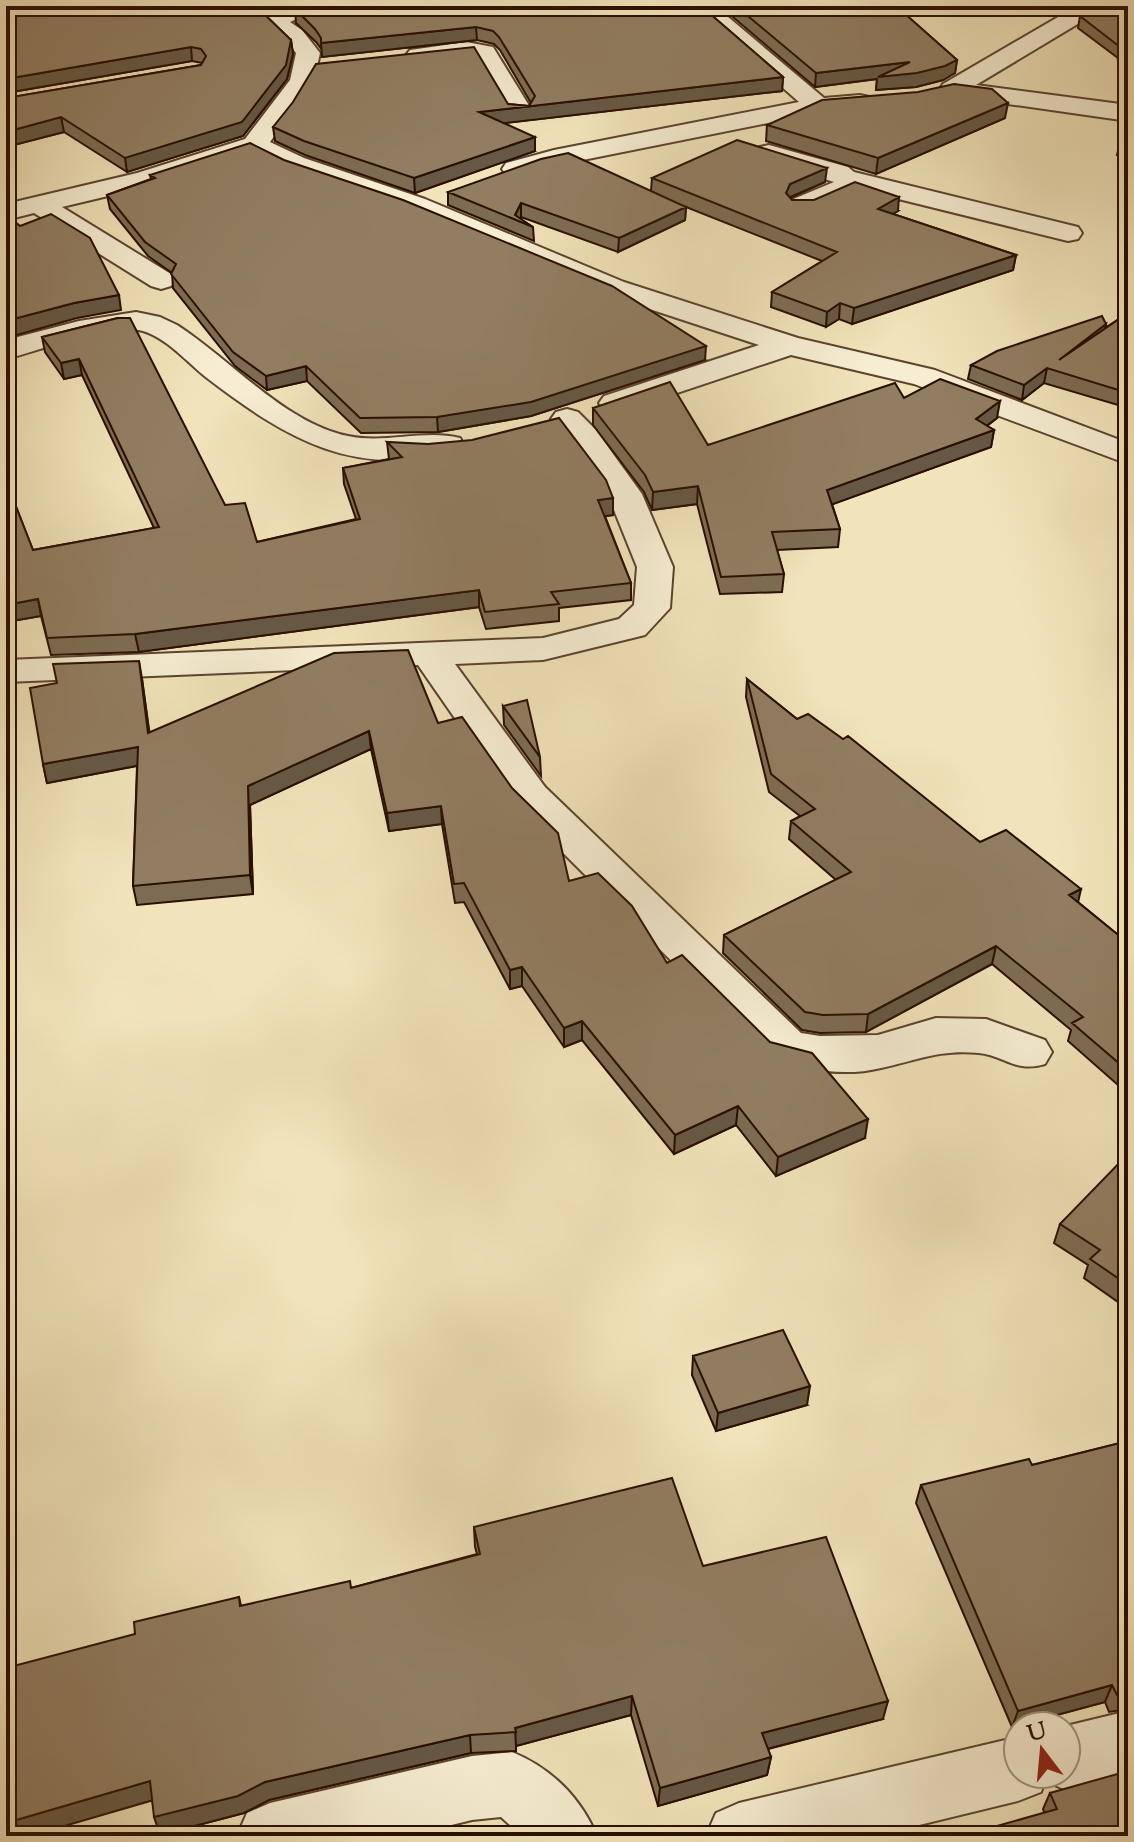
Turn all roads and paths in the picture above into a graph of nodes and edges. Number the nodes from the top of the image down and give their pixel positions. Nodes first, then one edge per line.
1 (307, 6) edge
2 (701, 6) edge
3 (1128, 18) edge
4 (393, 58) edge
5 (334, 65) edge
6 (305, 69) junction
7 (888, 99) edge
8 (818, 106) junction
9 (520, 112) dead end
10 (1128, 113) edge
11 (694, 132) junction
12 (254, 144) junction
13 (488, 179) edge
14 (851, 179) junction
15 (444, 194) edge
16 (38, 204) junction
17 (415, 205) junction
18 (801, 206) edge
19 (6, 212) edge
20 (1068, 233) dead end
21 (161, 280) dead end
22 (789, 345) junction
23 (6, 350) edge
24 (472, 443) edge
25 (1128, 454) edge
26 (430, 656) junction
27 (6, 671) edge
28 (1028, 1052) dead end
29 (1128, 1743) edge
30 (1082, 1754) edge
31 (1002, 1773) edge
32 (270, 1836) edge
33 (564, 1836) edge
34 (739, 1836) edge

1 - 6 street
2 - 8 street
3 - 10 street
4 - 9 street
5 - 6 street
6 - 12 street
7 - 8 street
8 - 11 street
11 - 13 street
11 - 14 street
12 - 16 street
12 - 17 street
14 - 18 street
14 - 20 street
15 - 17 street
16 - 19 street
16 - 21 street
17 - 22 street
22 - 25 street
22 - 26 street
23 - 24 street
26 - 27 street
26 - 28 street
29 - 30 street
31 - 34 street
32 - 33 street

